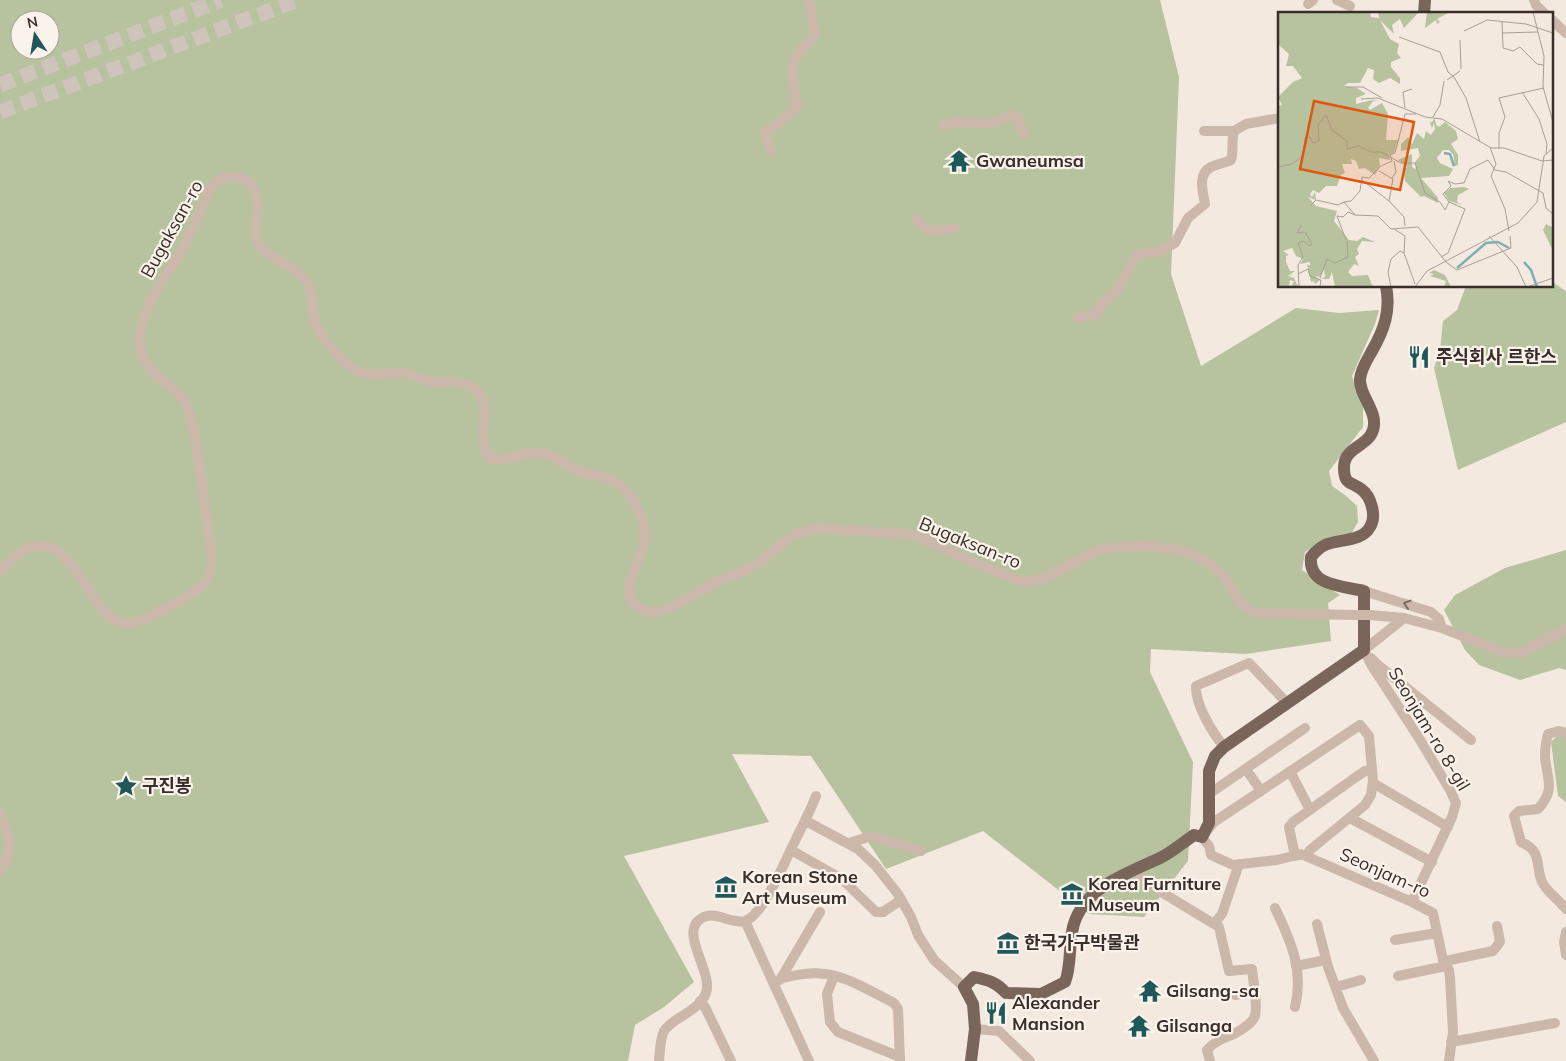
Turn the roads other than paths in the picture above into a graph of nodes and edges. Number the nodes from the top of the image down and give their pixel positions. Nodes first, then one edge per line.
1 (809, 0) edge
2 (1337, 0) edge
3 (1534, 0) edge
4 (1350, 6) dead end
5 (1543, 12) edge
6 (1554, 22) edge
7 (1566, 34) edge
8 (1278, 118) edge
9 (943, 125) dead end
10 (1204, 131) dead end
11 (1234, 131) junction
12 (1024, 134) dead end
13 (771, 150) dead end
14 (917, 220) dead end
15 (955, 228) dead end
16 (1386, 288) edge
17 (1078, 318) dead end
18 (0, 571) edge
19 (1364, 591) junction
20 (1404, 618) junction
21 (1442, 628) junction
22 (1566, 629) edge
23 (1364, 650) junction
24 (1287, 703) junction
25 (1305, 728) dead end
26 (1566, 733) edge
27 (1471, 740) dead end
28 (1224, 746) junction
29 (1246, 769) junction
30 (1372, 769) junction
31 (1290, 772) junction
32 (1373, 783) junction
33 (1261, 791) junction
34 (1209, 794) junction
35 (816, 796) dead end
36 (1310, 810) junction
37 (0, 812) edge
38 (1350, 818) junction
39 (806, 821) junction
40 (1448, 827) junction
41 (1202, 837) junction
42 (849, 844) junction
43 (792, 850) junction
44 (921, 851) dead end
45 (1294, 856) junction
46 (1306, 856) junction
47 (1432, 862) junction
48 (1239, 864) junction
49 (0, 870) edge
50 (1133, 870) junction
51 (902, 900) junction
52 (1412, 902) junction
53 (1275, 908) dead end
54 (1566, 909) edge
55 (820, 912) dead end
56 (745, 921) junction
57 (1214, 924) junction
58 (1317, 924) dead end
59 (1497, 926) dead end
60 (1566, 932) edge
61 (1437, 933) junction
62 (1395, 940) dead end
63 (1566, 955) edge
64 (1326, 960) junction
65 (1296, 966) junction
66 (1446, 966) junction
67 (834, 976) junction
68 (1398, 976) dead end
69 (1361, 980) dead end
70 (778, 981) junction
71 (964, 987) junction
72 (1336, 987) junction
73 (1254, 992) junction
74 (1236, 995) dead end
75 (700, 1001) junction
76 (1295, 1007) dead end
77 (1555, 1023) dead end
78 (975, 1029) junction
79 (1451, 1042) junction
80 (900, 1059) edge
81 (659, 1061) edge
82 (731, 1061) edge
83 (809, 1061) edge
84 (971, 1061) edge
85 (1030, 1061) edge
86 (1210, 1061) edge
87 (1372, 1061) edge
88 (1449, 1061) edge

1 - 13 street
2 - 4 street
3 - 5 street
6 - 7 street
8 - 11 street
9 - 12 street
10 - 11 street
11 - 17 street
14 - 15 street
16 - 19 main road
18 - 20 street, Bugaksan-ro, bridge
21 -> 19 street
19 - 23 main road
20 - 21 street, Bugaksan-ro
20 - 23 street
21 - 22 street, Bugaksan-ro
23 - 24 main road
23 - 27 street
23 - 40 street, Seonjam-ro 8-gil
24 - 28 main road
24 - 28 street
25 - 29 street
26 - 54 street
28 - 34 main road
29 - 33 street
29 - 34 street
30 - 31 street, Seonjam-ro
30 - 32 street, Seonjam-ro
30 - 36 street
31 - 33 street
31 - 36 street
32 - 38 street, Seonjam-ro
32 - 40 street
33 - 41 street
34 - 41 main road
35 - 39 street
36 - 45 street
37 - 49 street
38 - 46 street, Seonjam-ro
38 - 47 street
39 - 42 street
39 - 43 street
40 - 47 street, Seonjam-ro 8-gil
41 - 48 street, Seonjam-ro
41 - 50 main road
42 - 44 street
42 - 51 street
43 - 51 street
43 - 56 street
45 - 46 street, Seonjam-ro
45 - 48 street, Seonjam-ro
46 - 52 street, Seonjam-ro
47 - 52 street, Seonjam-ro 8-gil
48 - 57 street
50 - 57 street
50 - 71 main road
51 - 71 street
52 - 61 street, Seonjam-ro
53 - 65 street
55 - 70 street
56 - 70 street
56 - 75 street
57 - 73 street
58 - 64 street
59 - 66 street
60 - 63 street
61 - 62 street
61 - 66 street, Seonjam-ro
64 - 65 street
64 - 72 street
65 - 76 street
66 - 68 street
66 - 79 street, Seonjam-ro
67 - 70 street
67 - 80 street
67 - 80 street
69 - 72 street
70 - 83 street
71 - 78 main road
72 - 87 street
73 - 74 street
73 - 86 street
75 - 81 street
75 - 82 street
77 - 79 street
78 - 84 main road
78 - 85 street
79 - 88 street, Seonjam-ro

